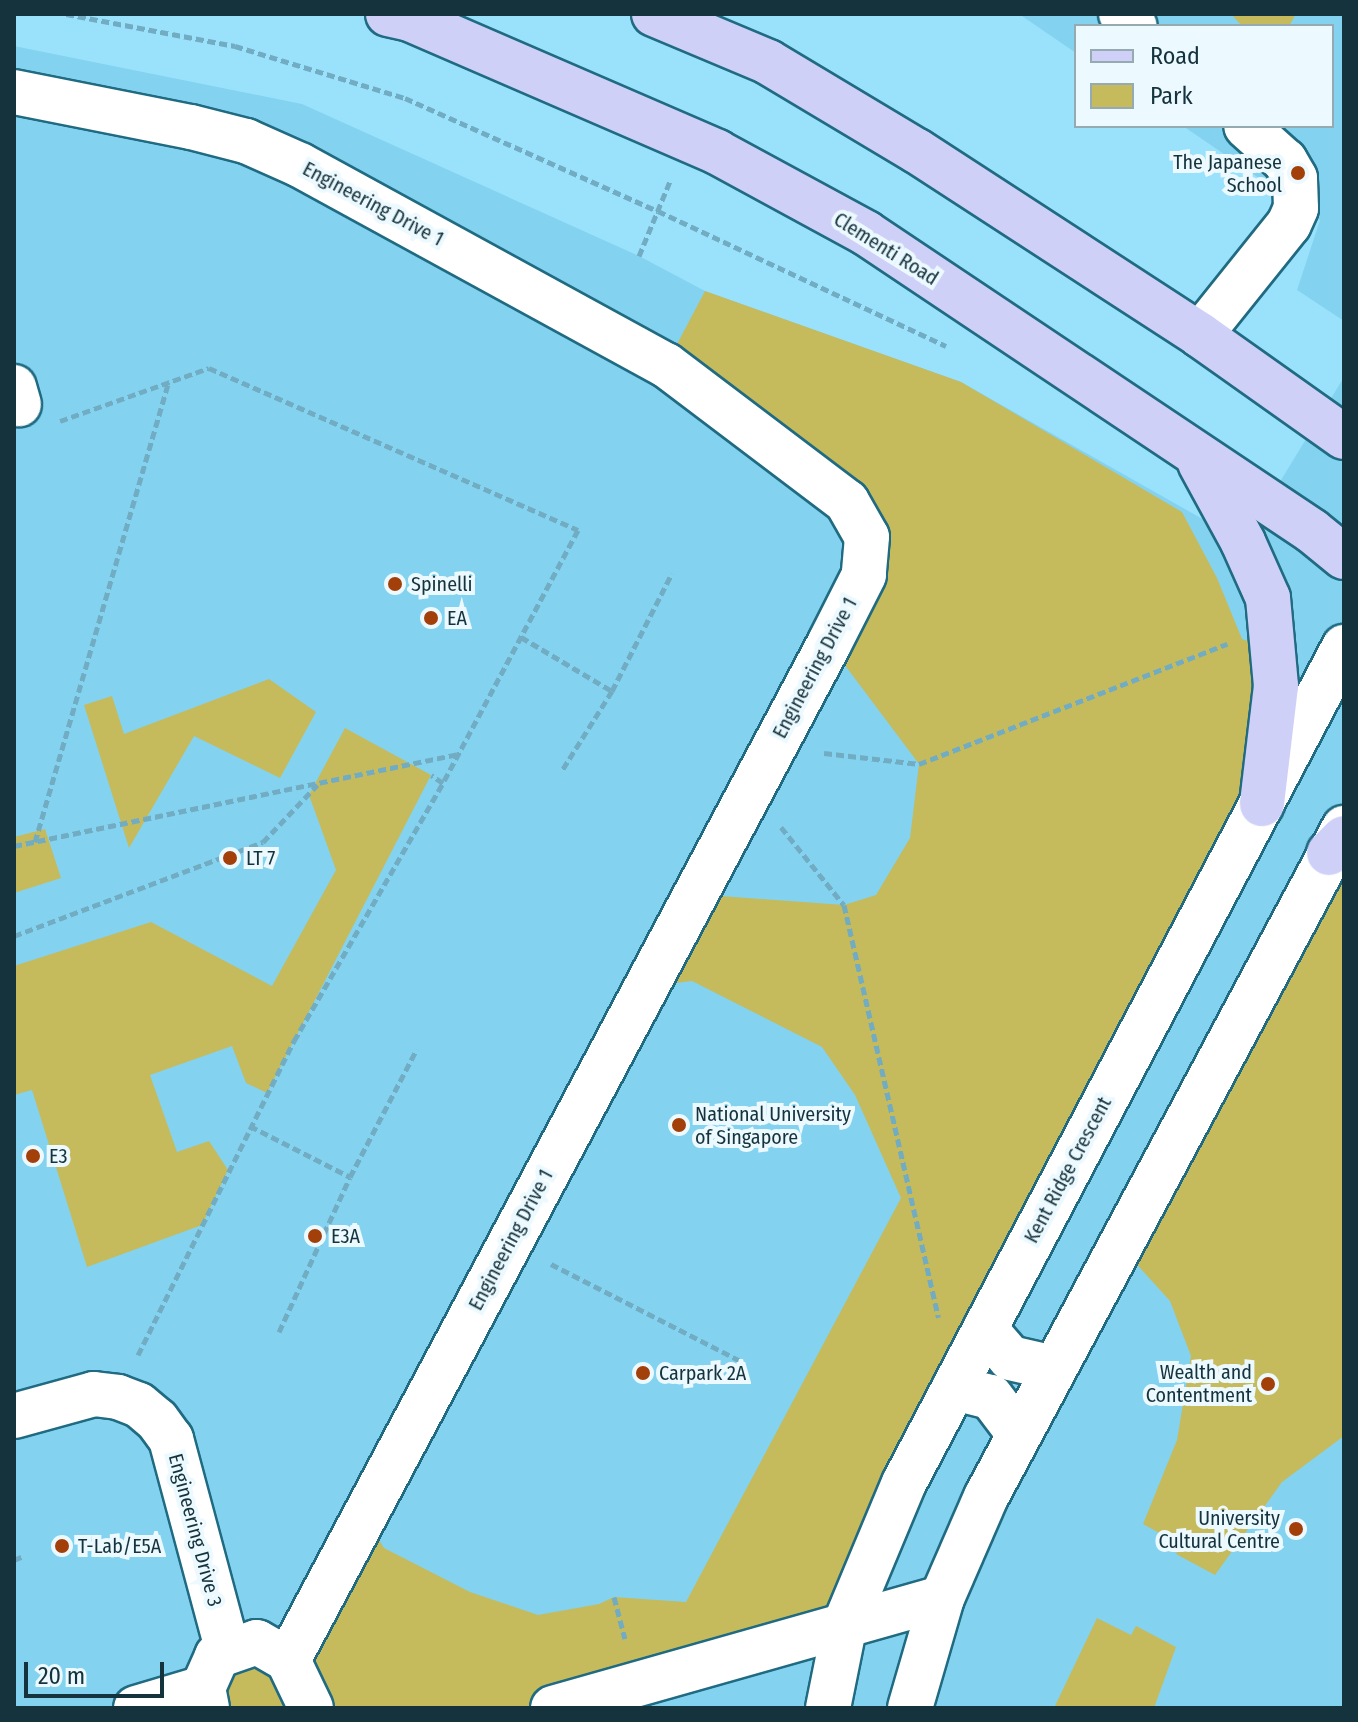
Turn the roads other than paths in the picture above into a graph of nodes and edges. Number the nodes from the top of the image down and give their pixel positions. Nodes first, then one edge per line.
1 (388, 14) edge
2 (654, 14) edge
3 (14, 92) edge
4 (1248, 128) edge
5 (1200, 335) junction
6 (1344, 437) edge
7 (1197, 458) junction
8 (1344, 557) edge
9 (1344, 647) edge
10 (1262, 804) junction
11 (1339, 840) edge
12 (985, 1329) junction
13 (1054, 1368) junction
14 (954, 1388) junction
15 (14, 1416) edge
16 (1019, 1434) junction
17 (942, 1598) junction
18 (845, 1624) junction
19 (228, 1652) junction
20 (288, 1660) junction
21 (205, 1698) edge
22 (136, 1708) edge
23 (311, 1708) edge
24 (553, 1708) edge
25 (828, 1708) edge
26 (910, 1708) edge

1 - 7 main road, Clementi Road
2 - 5 main road
3 - 20 street, Engineering Drive 1
4 - 5 street
5 - 6 main road
7 - 8 main road, Clementi Road
7 - 10 main road
9 - 10 street, Kent Ridge Crescent
10 - 12 street, Kent Ridge Crescent
11 - 13 street
12 - 13 street
12 - 14 street, Kent Ridge Crescent
13 - 16 street
14 - 16 street
14 - 18 street, Kent Ridge Crescent
15 - 19 street, Engineering Drive 3
16 - 17 street
17 - 18 street
17 - 26 street
18 - 24 street
18 - 25 street, Kent Ridge Crescent
19 - 20 street
19 - 21 street
20 - 23 street
21 - 22 street

